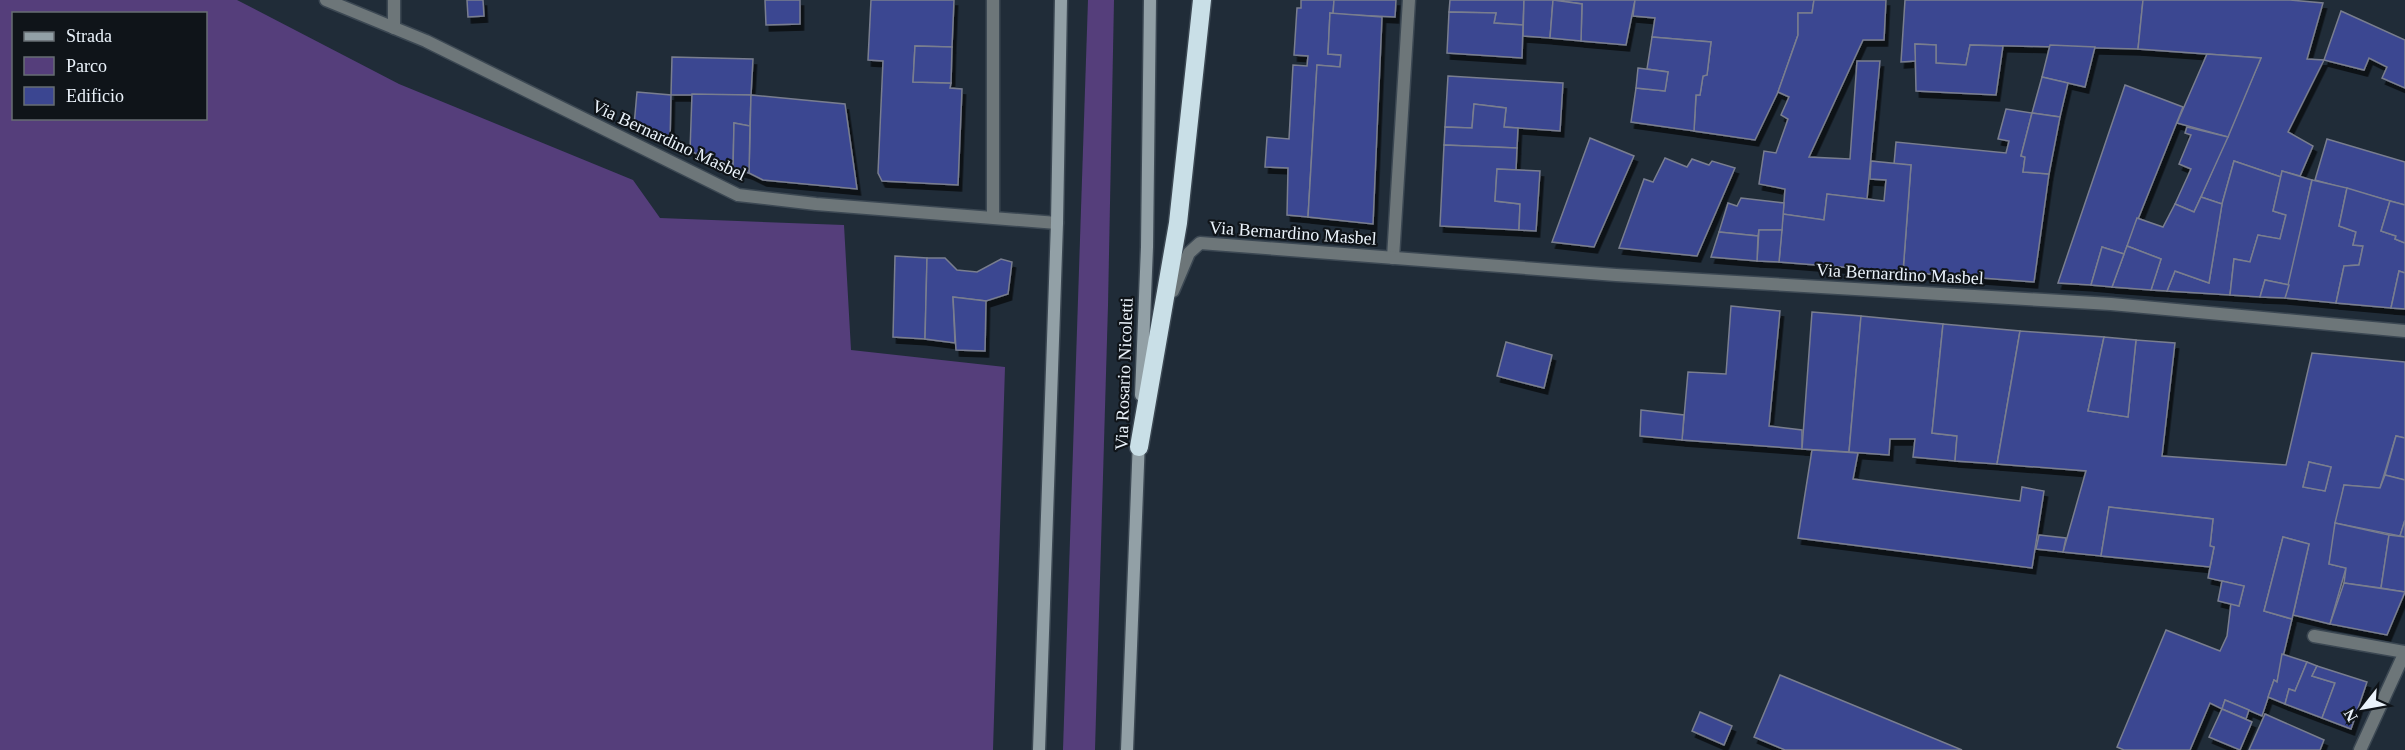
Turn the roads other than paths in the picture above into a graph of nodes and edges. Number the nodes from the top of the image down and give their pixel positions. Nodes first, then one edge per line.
1 (326, 0) edge
2 (394, 0) edge
3 (993, 0) edge
4 (1061, 0) edge
5 (1150, 0) edge
6 (1202, 0) edge
7 (1409, 0) edge
8 (394, 28) junction
9 (993, 216) junction
10 (1057, 224) junction
11 (1393, 258) junction
12 (2405, 331) edge
13 (1155, 350) junction
14 (1139, 447) junction
15 (2314, 636) dead end
16 (2405, 652) edge
17 (1040, 750) edge
18 (1126, 750) edge
19 (2360, 750) edge

1 - 8 street, Via Bernardino Masbel
2 - 8 street
3 - 9 street
4 - 10 main road
5 - 14 main road, Via Rosario Nicoletti
6 - 13 highway
7 - 11 street, Via Bernardino Masbel
8 - 9 street, Via Bernardino Masbel
9 - 10 street, Via Bernardino Masbel
10 - 17 main road
11 - 12 street, Via Bernardino Masbel
11 - 13 street, Via Bernardino Masbel
13 - 14 highway
14 - 18 main road, Via Rosario Nicoletti
15 - 16 street
16 - 19 street

